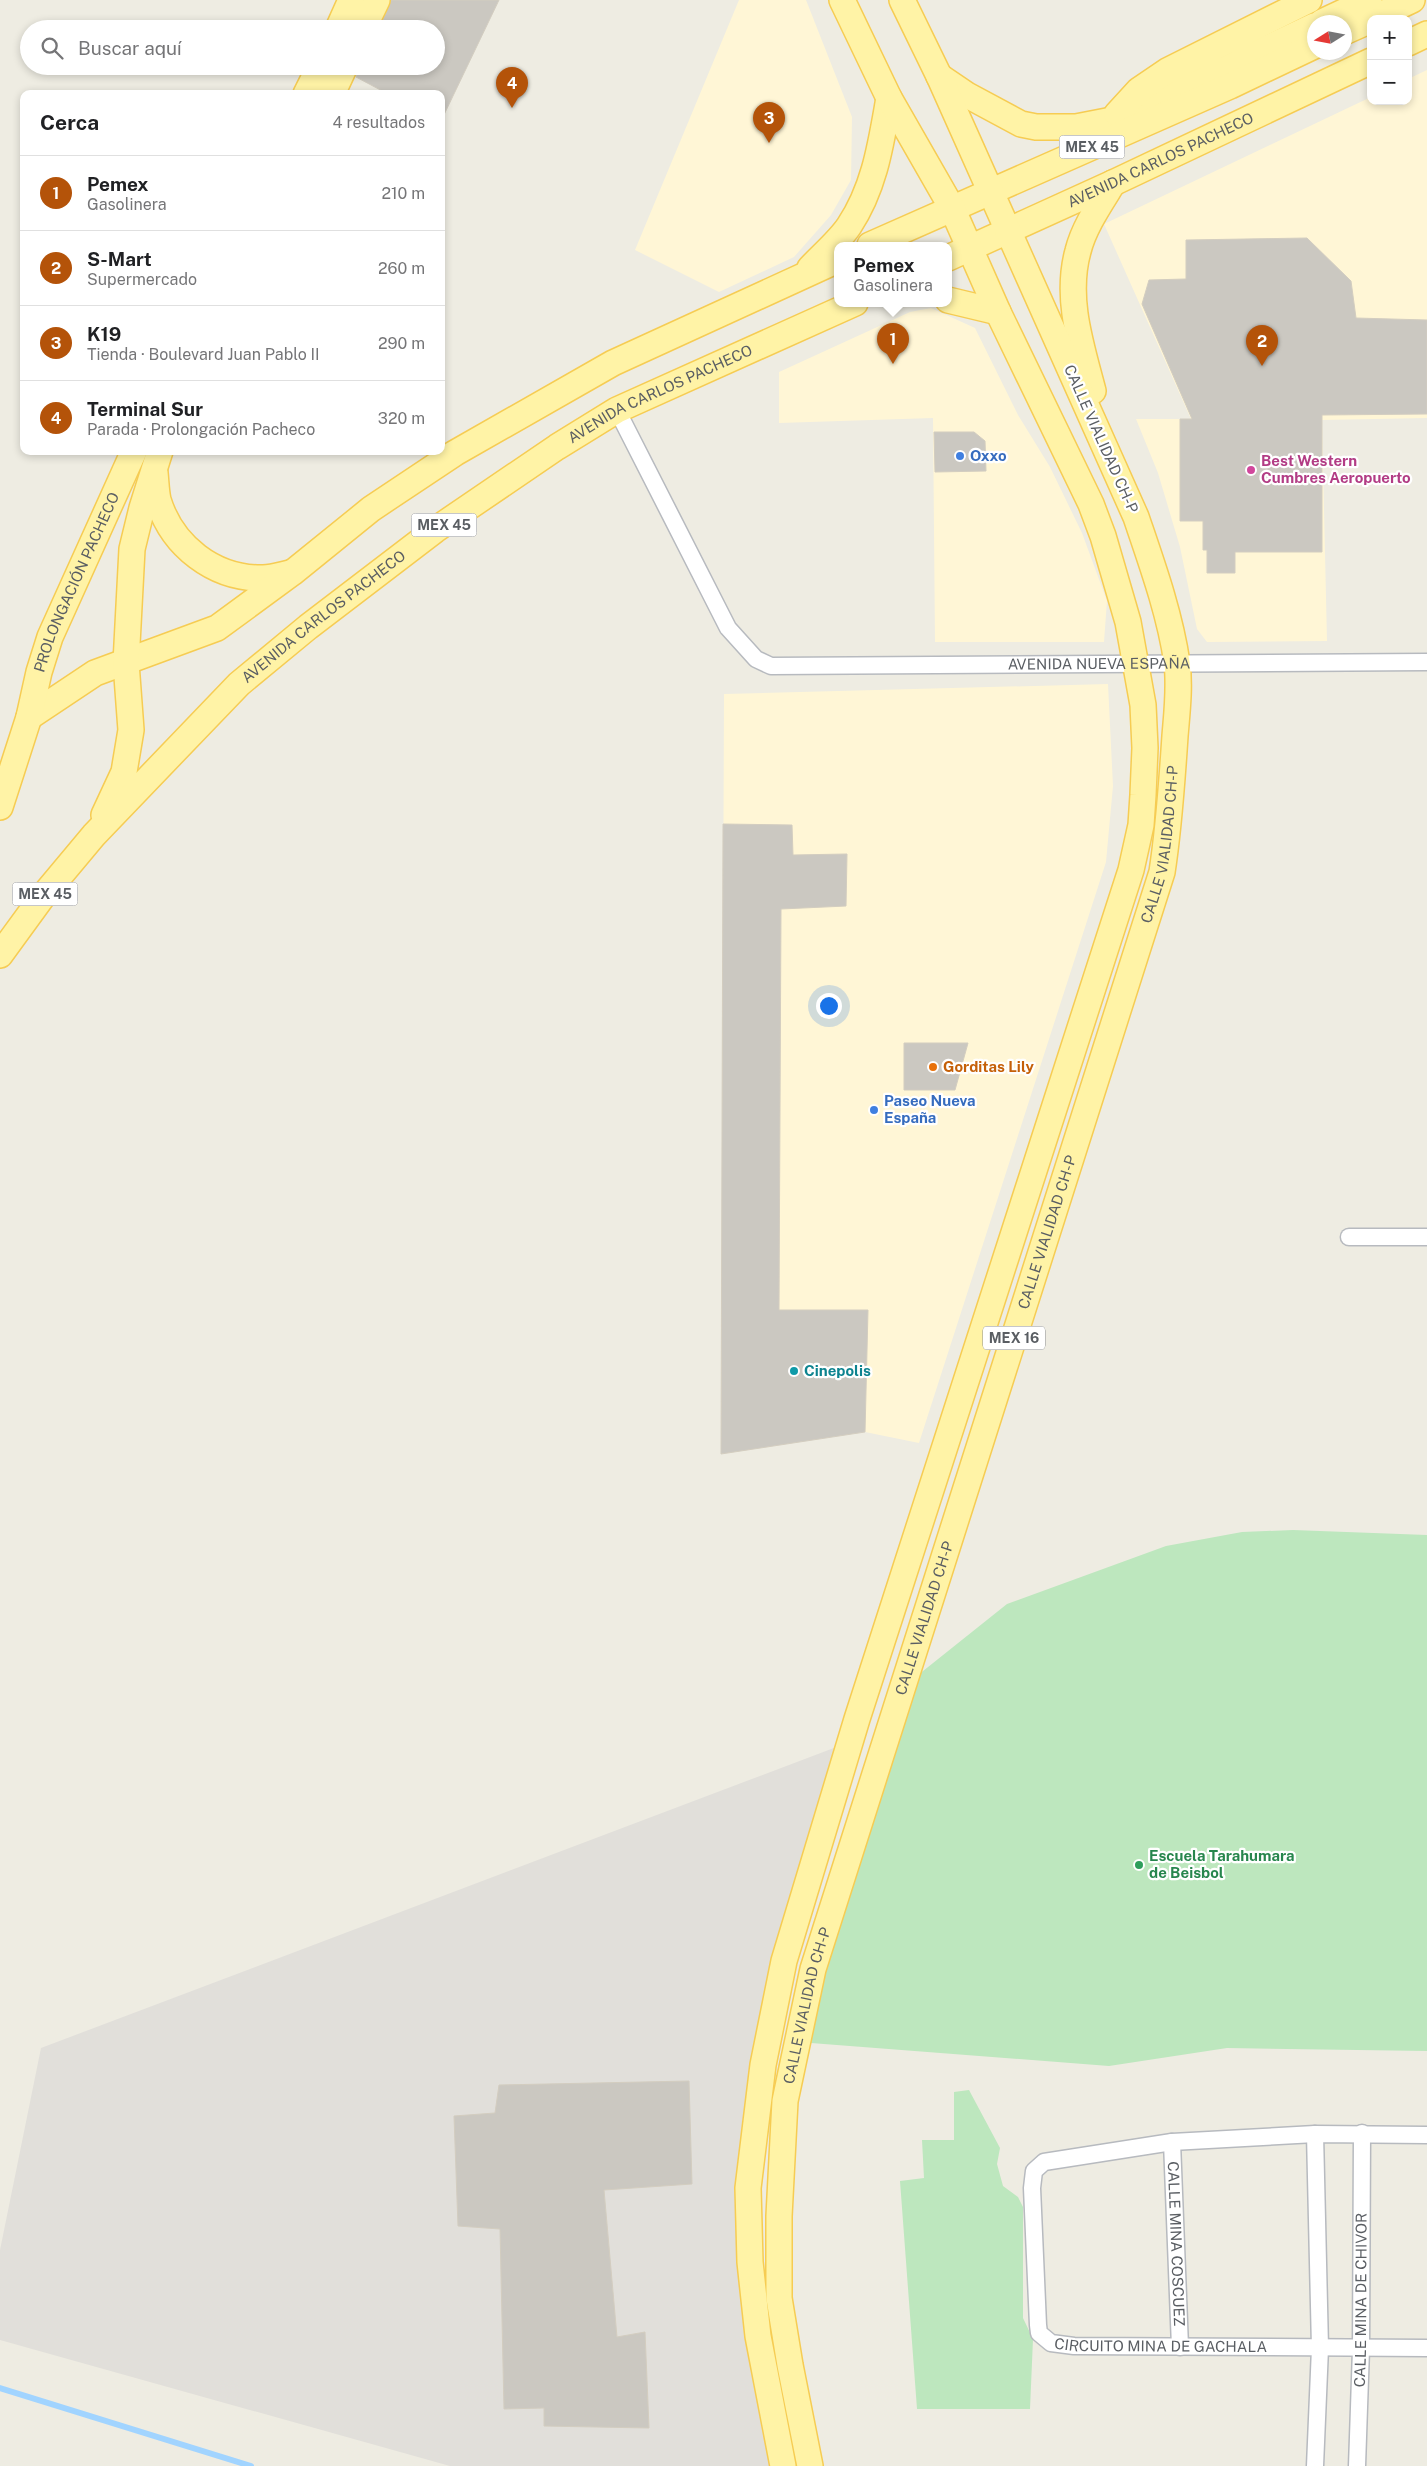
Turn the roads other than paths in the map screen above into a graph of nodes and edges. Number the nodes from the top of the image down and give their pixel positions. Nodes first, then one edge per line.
1 (351, 0) edge
2 (377, 0) edge
3 (842, 0) edge
4 (902, 0) edge
5 (1309, 0) edge
6 (1369, 0) edge
7 (1412, 0) edge
8 (1337, 15) edge
9 (1380, 15) edge
10 (342, 20) edge
11 (367, 20) edge
12 (1367, 21) edge
13 (1352, 28) edge
14 (1307, 29) edge
15 (1427, 34) edge
16 (1412, 41) edge
17 (1307, 49) edge
18 (1367, 63) edge
19 (316, 75) edge
20 (341, 75) edge
21 (939, 76) junction
22 (308, 90) edge
23 (334, 90) edge
24 (889, 98) junction
25 (1112, 120) junction
26 (1113, 183) junction
27 (990, 192) junction
28 (952, 208) junction
29 (1008, 230) junction
30 (877, 242) edge
31 (970, 247) junction
32 (952, 256) edge
33 (834, 262) edge
34 (802, 276) junction
35 (952, 301) edge
36 (846, 307) edge
37 (998, 312) junction
38 (617, 410) junction
39 (132, 455) edge
40 (1111, 458) junction
41 (157, 461) edge
42 (292, 573) junction
43 (1427, 662) edge
44 (126, 663) junction
45 (1137, 664) junction
46 (1177, 664) junction
47 (29, 717) junction
48 (0, 807) edge
49 (94, 835) junction
50 (0, 955) edge
51 (1349, 1237) dead end
52 (1427, 1237) edge
53 (1362, 2133) junction
54 (1315, 2134) junction
55 (1427, 2134) edge
56 (1172, 2142) junction
57 (1180, 2347) junction
58 (1320, 2348) junction
59 (1427, 2348) edge
60 (1360, 2349) junction
61 (783, 2466) edge
62 (810, 2466) edge
63 (1315, 2466) edge
64 (1357, 2466) edge

1 - 10 main road
2 - 11 main road
3 - 24 main road, CALLE VIALIDAD CH-P
4 - 21 main road, CALLE VIALIDAD CH-P
5 - 25 main road
6 - 8 main road
7 - 9 main road
12 - 13 main road
14 - 25 main road
15 - 16 main road
17 - 27 main road, MEX 45
18 - 26 main road, AVENIDA CARLOS PACHECO / MEX 45
19 - 22 main road
20 - 23 main road
21 - 25 main road
21 - 27 main road, CALLE VIALIDAD CH-P
24 - 28 main road, CALLE VIALIDAD CH-P
24 - 34 main road
26 - 29 main road, AVENIDA CARLOS PACHECO / MEX 45
26 - 40 main road
27 - 28 main road, MEX 45
27 - 29 main road, CALLE VIALIDAD CH-P / MEX 16
28 - 30 main road, MEX 45
28 - 31 main road, CALLE VIALIDAD CH-P / MEX 16
29 - 31 main road, AVENIDA CARLOS PACHECO / MEX 45
29 - 40 main road, CALLE VIALIDAD CH-P / MEX 16
31 - 32 main road, AVENIDA CARLOS PACHECO / MEX 45
31 - 37 main road, CALLE VIALIDAD CH-P / MEX 16
33 - 34 main road
34 - 42 main road
35 - 37 main road
36 - 38 main road, AVENIDA CARLOS PACHECO / MEX 45
37 - 45 main road, CALLE VIALIDAD CH-P / MEX 16
38 - 45 street, AVENIDA NUEVA ESPAÑA
38 - 49 main road, AVENIDA CARLOS PACHECO / MEX 45
39 - 47 main road, PROLONGACIÓN PACHECO
40 - 46 main road, CALLE VIALIDAD CH-P / MEX 16
41 - 42 main road
41 - 44 main road, PROLONGACIÓN PACHECO
42 - 44 main road
43 - 46 street, AVENIDA NUEVA ESPAÑA
44 - 47 main road
44 - 49 main road, PROLONGACIÓN PACHECO
45 - 46 street, AVENIDA NUEVA ESPAÑA
45 - 61 main road, CALLE VIALIDAD CH-P / MEX 16
46 - 62 main road, CALLE VIALIDAD CH-P / MEX 16
47 - 48 main road
49 - 50 main road, AVENIDA CARLOS PACHECO / MEX 45
51 - 52 street
53 - 54 street, CIRCUITO MINA DE GACHALA
53 - 55 street, CIRCUITO MINA DE GACHALA
53 - 60 street, CALLE MINA DE CHIVOR
54 - 56 street, CIRCUITO MINA DE GACHALA
54 - 58 street
56 - 57 street, CALLE MINA COSCUEZ
56 - 57 street, CIRCUITO MINA DE GACHALA
57 - 58 street, CIRCUITO MINA DE GACHALA
58 - 60 street, CIRCUITO MINA DE GACHALA
58 - 63 street
59 - 60 street, CIRCUITO MINA DE GACHALA
60 - 64 street, CALLE MINA DE CHIVOR

